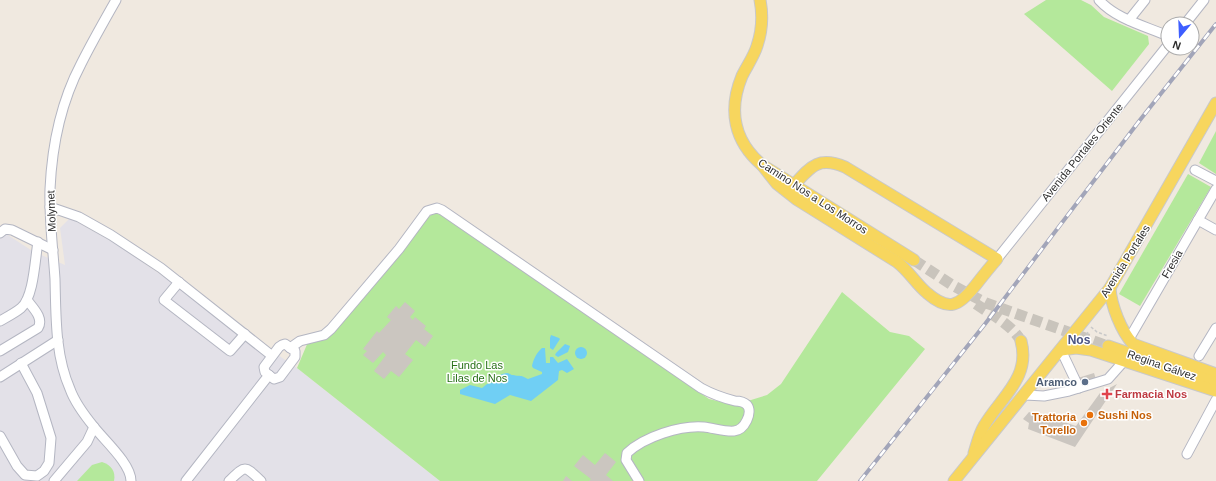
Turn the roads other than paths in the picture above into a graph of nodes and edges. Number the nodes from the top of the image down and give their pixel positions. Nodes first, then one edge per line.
1 (116, 0) edge
2 (760, 0) edge
3 (1099, 0) edge
4 (1145, 0) edge
5 (1204, 0) edge
6 (1191, 16) edge
7 (1129, 20) junction
8 (1160, 33) edge
9 (1160, 55) edge
10 (1216, 103) edge
11 (762, 165) junction
12 (1195, 170) dead end
13 (1216, 181) edge
14 (794, 185) junction
15 (1216, 189) edge
16 (50, 208) junction
17 (1198, 220) junction
18 (1216, 230) edge
19 (0, 233) edge
20 (38, 242) junction
21 (53, 250) junction
22 (996, 259) junction
23 (914, 260) tunnel mouth
24 (179, 282) junction
25 (1110, 288) junction
26 (27, 300) junction
27 (0, 321) edge
28 (1216, 328) edge
29 (245, 334) junction
30 (1129, 339) junction
31 (58, 340) junction
32 (1021, 341) tunnel mouth
33 (1108, 341) tunnel mouth
34 (290, 348) junction
35 (1061, 350) junction
36 (0, 351) edge
37 (272, 355) junction
38 (1199, 356) dead end
39 (1124, 361) junction
40 (21, 363) junction
41 (1216, 374) edge
42 (269, 375) junction
43 (0, 377) edge
44 (1216, 383) edge
45 (1079, 388) junction
46 (1216, 391) edge
47 (1025, 395) junction
48 (1216, 400) edge
49 (94, 427) junction
50 (0, 436) edge
51 (1187, 454) dead end
52 (973, 458) junction
53 (956, 480) edge
54 (54, 481) edge
55 (131, 481) edge
56 (186, 481) edge
57 (229, 481) edge
58 (261, 481) edge
59 (639, 481) edge

1 - 16 street, Molymet
2 - 11 main road, Camino Nos a Los Morros
3 - 7 street
4 - 7 street
5 - 6 street
7 - 8 street
9 - 22 street, Avenida Portales Oriente
10 - 25 main road, Avenida Portales
11 - 14 main road, Camino Nos a Los Morros
11 - 22 main road
12 - 13 street
14 - 22 main road
14 - 23 main road, Camino Nos a Los Morros
15 - 17 street, Fresia
16 - 21 street, Molymet
16 - 24 street
17 - 18 street
17 - 30 street, Fresia
19 - 20 street
20 - 21 street
20 - 26 street
21 - 31 street, Molymet
24 - 29 street
24 - 29 street
25 - 30 main road
25 - 35 main road, Avenida Portales
26 - 27 street
26 - 36 street
28 - 38 street
29 - 37 street
30 - 41 main road
31 - 40 street
31 - 49 street, Molymet
32 - 52 main road
33 - 44 main road, Regina Gálvez
34 - 37 street
34 - 42 street
34 - 59 street
35 - 39 main road
35 - 45 street
35 - 47 main road, Avenida Portales
37 - 42 street
39 - 45 street
39 - 46 main road
40 - 43 street
40 - 50 street
42 - 56 street
45 - 47 street
47 - 52 main road, Avenida Portales
48 - 51 street
49 - 54 street
49 - 55 street, Molymet
52 - 53 main road, Avenida Portales
57 - 58 street

